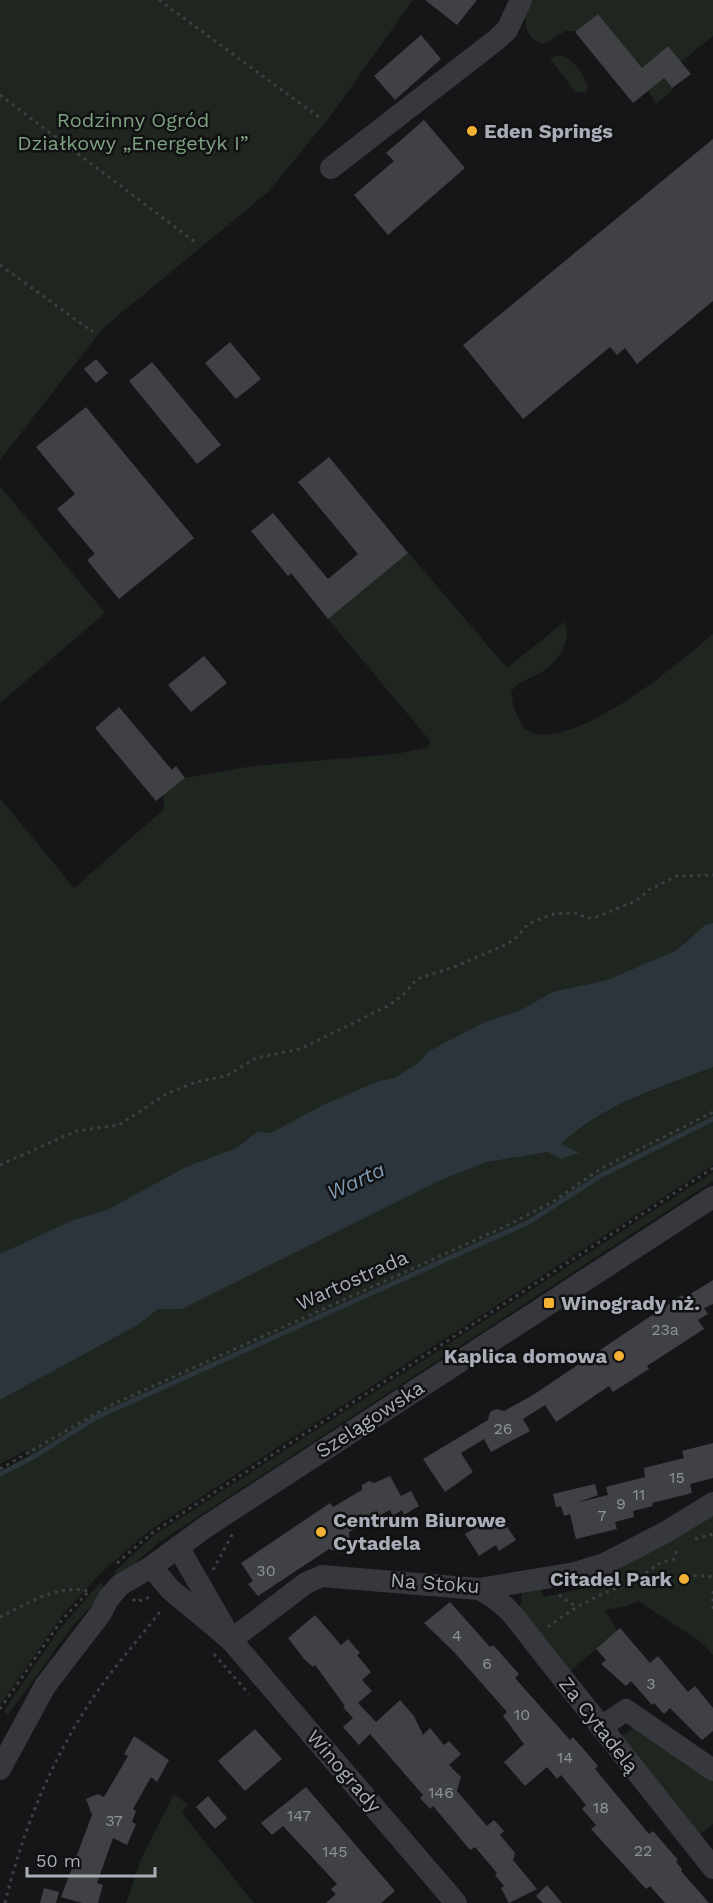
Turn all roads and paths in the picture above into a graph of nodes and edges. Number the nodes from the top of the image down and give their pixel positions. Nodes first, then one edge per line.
1 (159, 0) edge
2 (521, 0) edge
3 (0, 95) edge
4 (320, 118) dead end
5 (331, 168) dead end
6 (195, 242) dead end
7 (0, 265) edge
8 (93, 332) dead end
9 (713, 875) edge
10 (713, 1112) edge
11 (0, 1165) edge
12 (713, 1197) edge
13 (0, 1469) edge
14 (713, 1503) edge
15 (713, 1534) edge
16 (689, 1540) dead end
17 (682, 1545) dead end
18 (177, 1546) junction
19 (151, 1567) junction
20 (713, 1577) edge
21 (524, 1580) junction
22 (629, 1584) junction
23 (479, 1589) junction
24 (90, 1591) dead end
25 (713, 1591) edge
26 (156, 1598) dead end
27 (134, 1600) dead end
28 (167, 1603) dead end
29 (713, 1609) edge
30 (513, 1613) junction
31 (0, 1617) edge
32 (532, 1639) junction
33 (231, 1640) junction
34 (208, 1647) dead end
35 (254, 1700) dead end
36 (601, 1727) junction
37 (0, 1769) edge
38 (713, 1770) edge
39 (713, 1868) edge
40 (4, 1903) edge
41 (456, 1903) edge

1 - 4 path
2 - 5 street
3 - 6 path
7 - 8 path
9 - 11 path
10 - 13 path, Wartostrada
12 - 18 street, Szelągowska
14 - 21 street, Na Stoku
15 - 16 path
17 - 22 path
18 - 19 street, Szelągowska
18 - 33 street, Winogrady
19 - 33 street, Winogrady
19 - 37 street, Szelągowska
20 - 22 path
21 - 23 street, Na Stoku
21 - 30 street
22 - 32 path
23 - 30 street, Za Cytadelą
23 - 33 street, Na Stoku
24 - 31 path
25 - 29 path
26 - 27 path
28 - 40 path
30 - 32 street, Za Cytadelą
32 - 36 street, Za Cytadelą
33 - 41 street, Winogrady
34 - 35 path
36 - 38 street
36 - 39 street, Za Cytadelą

